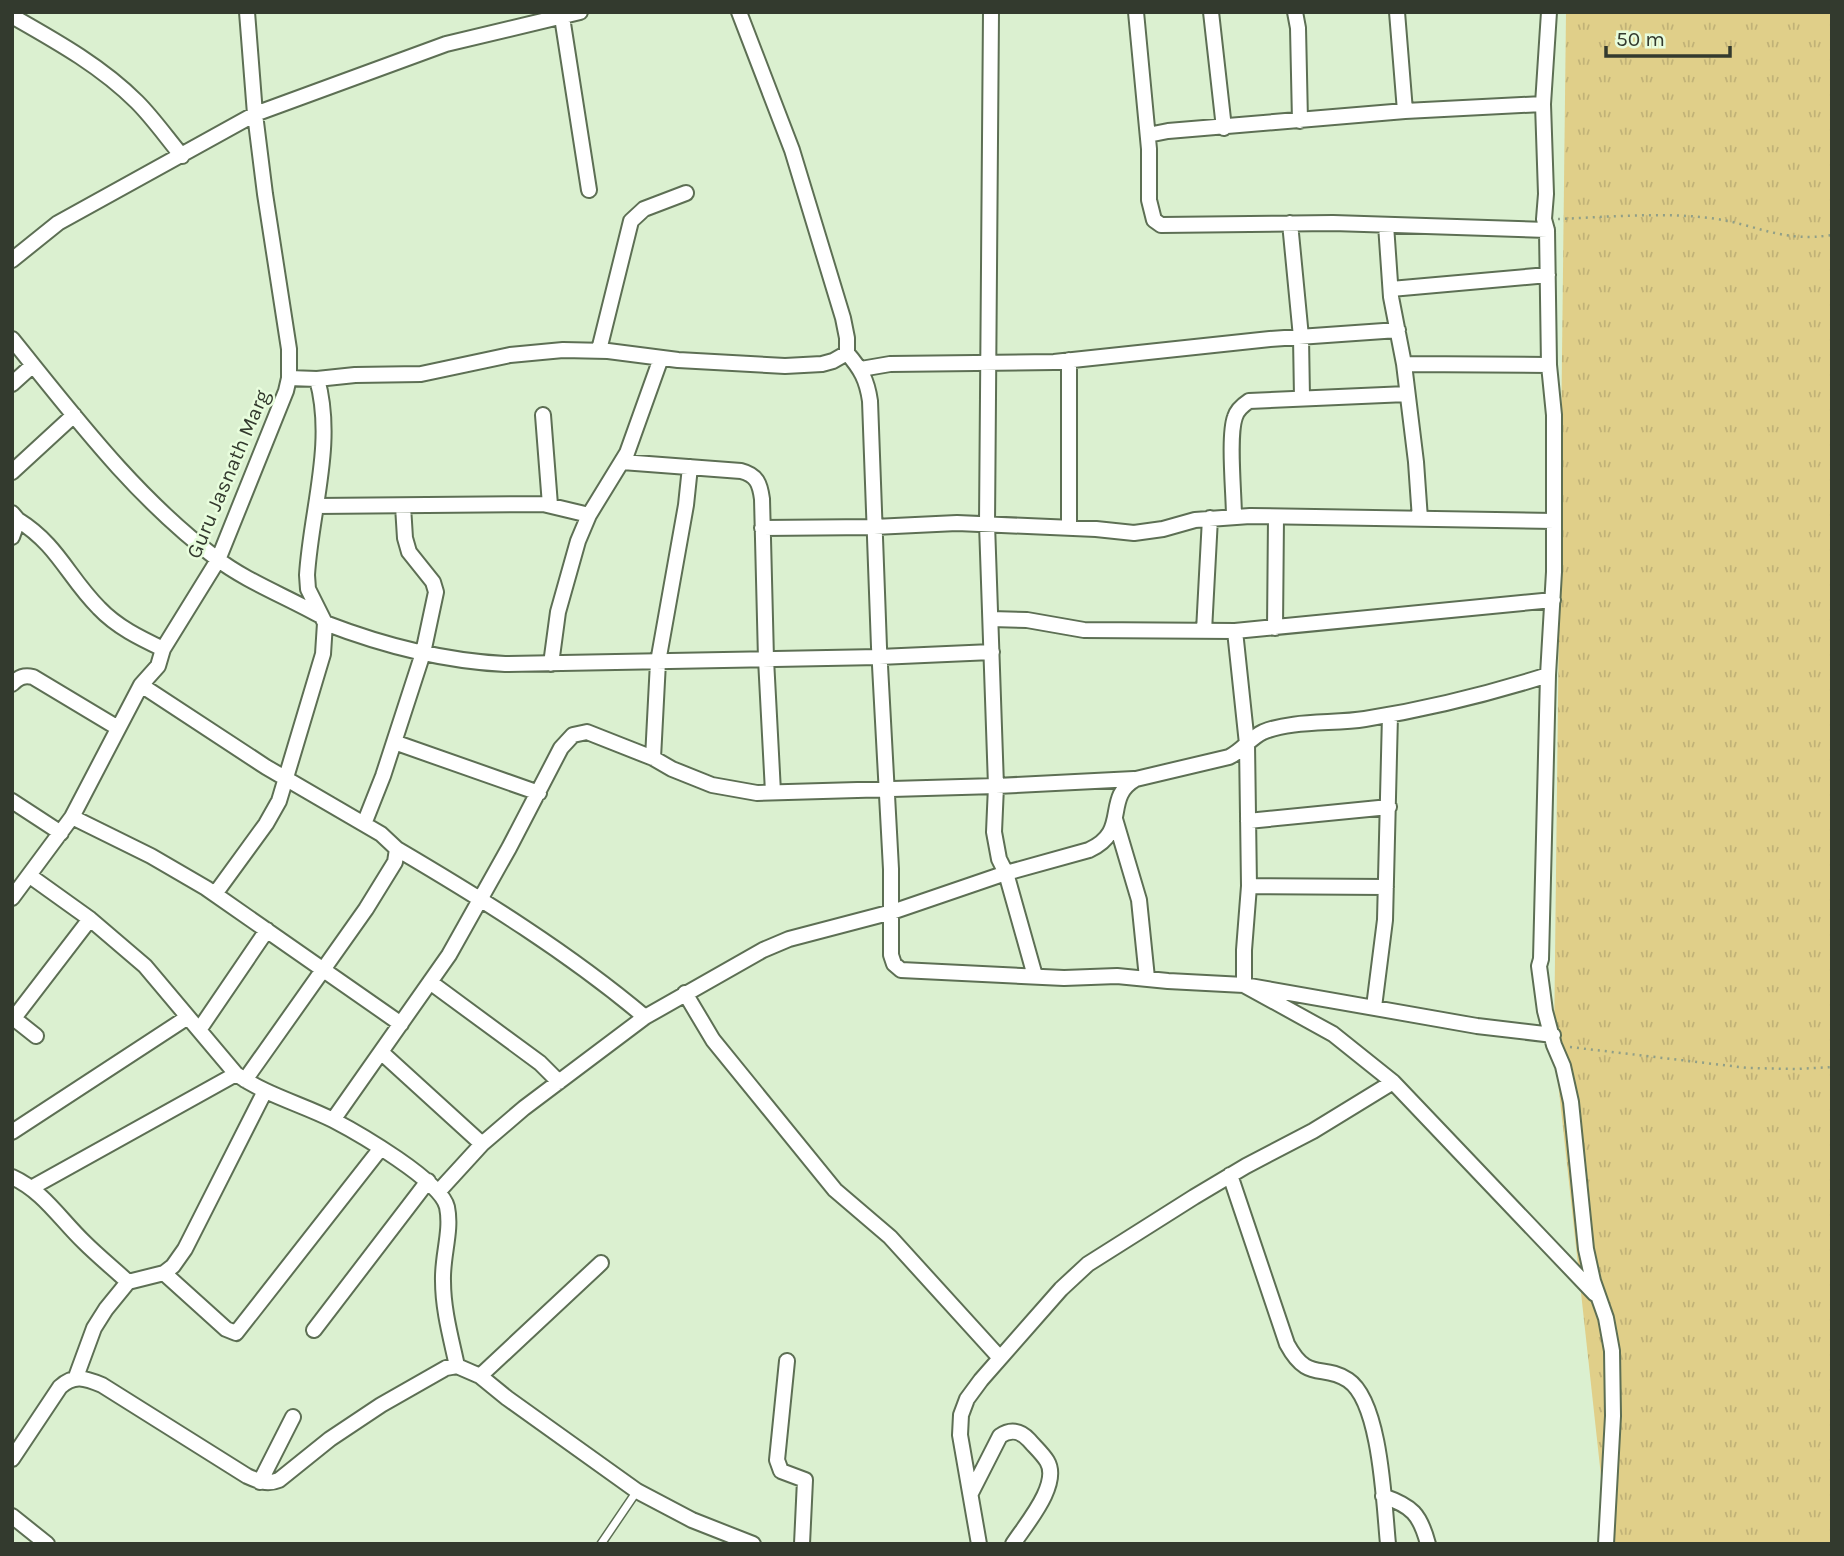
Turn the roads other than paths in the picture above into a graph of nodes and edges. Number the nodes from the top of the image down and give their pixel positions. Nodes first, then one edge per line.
1 (247, 12) edge
2 (580, 12) edge
3 (739, 12) edge
4 (991, 12) edge
5 (1136, 12) edge
6 (1211, 12) edge
7 (1295, 12) edge
8 (1397, 12) edge
9 (1549, 12) edge
10 (12, 16) edge
11 (562, 17) junction
12 (1543, 104) junction
13 (1405, 111) junction
14 (255, 114) junction
15 (1300, 121) junction
16 (1224, 128) junction
17 (1148, 135) junction
18 (182, 156) junction
19 (589, 190) dead end
20 (686, 193) dead end
21 (1290, 223) junction
22 (1386, 225) junction
23 (1545, 225) junction
24 (12, 260) edge
25 (1548, 275) junction
26 (1391, 289) junction
27 (1398, 330) junction
28 (1301, 337) junction
29 (12, 339) edge
30 (599, 350) junction
31 (847, 353) junction
32 (661, 358) junction
33 (1069, 360) junction
34 (989, 363) junction
35 (1404, 364) junction
36 (33, 365) junction
37 (1549, 365) junction
38 (862, 369) junction
39 (289, 378) junction
40 (317, 379) junction
41 (12, 384) edge
42 (1407, 394) junction
43 (1302, 398) junction
44 (75, 415) junction
45 (542, 415) dead end
46 (622, 462) junction
47 (690, 467) junction
48 (12, 471) edge
49 (550, 505) junction
50 (316, 506) junction
51 (403, 506) junction
52 (589, 515) junction
53 (15, 517) edge
54 (1234, 517) junction
55 (1276, 517) junction
56 (1210, 518) junction
57 (1420, 519) junction
58 (1554, 521) junction
59 (987, 524) junction
60 (874, 527) junction
61 (1069, 527) junction
62 (762, 528) junction
63 (12, 537) edge
64 (218, 560) junction
65 (1553, 600) junction
66 (323, 619) junction
67 (991, 620) junction
68 (1275, 628) junction
69 (1204, 631) junction
70 (1236, 631) junction
71 (163, 649) junction
72 (992, 652) junction
73 (423, 653) junction
74 (879, 657) junction
75 (766, 659) junction
76 (658, 662) junction
77 (551, 664) junction
78 (1548, 675) junction
79 (12, 684) edge
80 (141, 685) junction
81 (1390, 715) junction
82 (118, 728) junction
83 (394, 742) junction
84 (1247, 744) junction
85 (653, 758) junction
86 (286, 778) junction
87 (1136, 779) junction
88 (996, 786) junction
89 (887, 788) junction
90 (773, 792) junction
91 (538, 793) junction
92 (12, 801) edge
93 (1389, 807) junction
94 (72, 817) junction
95 (1115, 818) junction
96 (1248, 821) junction
97 (364, 824) junction
98 (61, 833) junction
99 (397, 849) junction
100 (1006, 873) junction
101 (30, 876) junction
102 (1249, 886) junction
103 (1386, 887) junction
104 (215, 894) junction
105 (12, 898) edge
106 (480, 900) junction
107 (892, 912) junction
108 (90, 919) junction
109 (267, 930) junction
110 (323, 969) junction
111 (1035, 976) junction
112 (1147, 978) junction
113 (430, 982) junction
114 (1244, 985) junction
115 (685, 993) junction
116 (1374, 1007) junction
117 (188, 1017) junction
118 (645, 1017) junction
119 (13, 1018) edge
120 (401, 1024) junction
121 (199, 1030) junction
122 (36, 1036) dead end
123 (1554, 1040) junction
124 (381, 1052) junction
125 (241, 1077) junction
126 (559, 1082) junction
127 (1393, 1082) junction
128 (265, 1091) junction
129 (333, 1120) junction
130 (12, 1132) edge
131 (482, 1144) junction
132 (381, 1148) junction
133 (1230, 1175) junction
134 (12, 1177) edge
135 (433, 1186) junction
136 (31, 1188) junction
137 (601, 1263) dead end
138 (164, 1273) junction
139 (128, 1282) junction
140 (1601, 1300) junction
141 (314, 1330) dead end
142 (1000, 1358) junction
143 (787, 1361) dead end
144 (457, 1366) junction
145 (480, 1376) junction
146 (76, 1377) junction
147 (293, 1417) dead end
148 (17, 1440) edge
149 (12, 1459) edge
150 (260, 1482) junction
151 (637, 1491) junction
152 (971, 1493) junction
153 (1383, 1496) junction
154 (12, 1516) edge
155 (47, 1544) edge
156 (601, 1544) edge
157 (752, 1544) edge
158 (802, 1544) edge
159 (979, 1544) edge
160 (1013, 1544) edge
161 (1388, 1544) edge
162 (1428, 1544) edge
163 (1606, 1544) edge

1 - 14 street, Guru Jasnath Marg
2 - 11 street
3 - 31 street
4 - 34 street
5 - 17 street
6 - 16 street
7 - 15 street
8 - 13 street
9 - 12 street
10 - 18 street
11 - 14 street
11 - 19 street
12 - 13 street
12 - 23 street
13 - 15 street
14 - 18 street
14 - 39 street, Guru Jasnath Marg
15 - 16 street
16 - 17 street
17 - 21 street
18 - 24 street
20 - 30 street
21 - 22 street
21 - 28 street
22 - 23 street
22 - 26 street
23 - 25 street
25 - 26 street
25 - 37 street
26 - 27 street
27 - 28 street
27 - 35 street
28 - 33 street
28 - 43 street
29 - 36 street
30 - 32 street
30 - 40 street
31 - 32 street
31 - 38 street
32 - 46 street
33 - 34 street
33 - 61 street
34 - 38 street
34 - 59 street
35 - 37 street
35 - 42 street
36 - 41 street
36 - 44 street
37 - 58 street
38 - 60 street
39 - 40 street
39 - 64 street, Guru Jasnath Marg
40 - 50 street
42 - 43 street
42 - 57 street
43 - 54 street
44 - 48 street
44 - 64 street
45 - 49 street
46 - 47 street
46 - 52 street
47 - 62 street
47 - 76 street
49 - 51 street
49 - 52 street
50 - 51 street
50 - 66 street
51 - 73 street
52 - 77 street
53 - 63 street
53 - 71 street
54 - 55 street
54 - 56 street
55 - 57 street
55 - 68 street
56 - 61 street
56 - 69 street
57 - 58 street
58 - 65 street
59 - 60 street
59 - 61 street
59 - 67 street
60 - 62 street
60 - 74 street
62 - 75 street
64 - 66 street
64 - 71 street, Guru Jasnath Marg
65 - 68 street
65 - 78 street
66 - 73 street
66 - 86 street
67 - 69 street
67 - 72 street
68 - 70 street
69 - 70 street
70 - 84 street
71 - 80 street, Guru Jasnath Marg
72 - 74 street
72 - 88 street
73 - 77 street
73 - 83 street
74 - 75 street
74 - 89 street
75 - 76 street
75 - 90 street
76 - 77 street
76 - 85 street
78 - 81 street
78 - 123 street
79 - 82 street
80 - 82 street, Guru Jasnath Marg
80 - 86 street
81 - 84 street
81 - 93 street
82 - 94 street, Guru Jasnath Marg
83 - 91 street
83 - 97 street
84 - 87 street
84 - 96 street
85 - 90 street
85 - 91 street
86 - 97 street
86 - 104 street
87 - 88 street
87 - 95 street
88 - 89 street
88 - 100 street
89 - 90 street
89 - 107 street
91 - 106 street
92 - 98 street
93 - 96 street
93 - 103 street
94 - 98 street, Guru Jasnath Marg
94 - 104 street
95 - 100 street
95 - 112 street
96 - 102 street
97 - 99 street
98 - 101 street, Guru Jasnath Marg
99 - 106 street
99 - 110 street
100 - 107 street
100 - 111 street
101 - 105 street, Guru Jasnath Marg
101 - 108 street
102 - 103 street
102 - 114 street
103 - 116 street
104 - 109 street
106 - 113 street
106 - 118 street
107 - 111 street
107 - 115 street
108 - 117 street
108 - 119 street
109 - 110 street
109 - 121 street
110 - 120 street
110 - 125 street
111 - 112 street
112 - 114 street
113 - 120 street
113 - 126 street
114 - 116 street
114 - 127 street
115 - 118 street
115 - 142 street
116 - 123 street
117 - 121 street
117 - 130 street
118 - 126 street
119 - 122 street
120 - 124 street
121 - 125 street
123 - 140 street
124 - 129 street
124 - 131 street
125 - 128 street
125 - 136 street
126 - 131 street
127 - 133 street
127 - 140 street
128 - 129 street
128 - 138 street
129 - 132 street
131 - 135 street
132 - 135 street
132 - 138 street
133 - 142 street
133 - 153 street
134 - 136 street
135 - 141 street
135 - 144 street
136 - 139 street
137 - 145 street
138 - 139 street
139 - 146 street
140 - 163 street
142 - 152 street
143 - 158 street
144 - 145 street
144 - 150 street
145 - 151 street
146 - 148 street
146 - 150 street
147 - 150 street
148 - 149 street
151 - 156 lane
151 - 157 street
152 - 159 street
152 - 160 street
153 - 161 street
153 - 162 street
154 - 155 street

